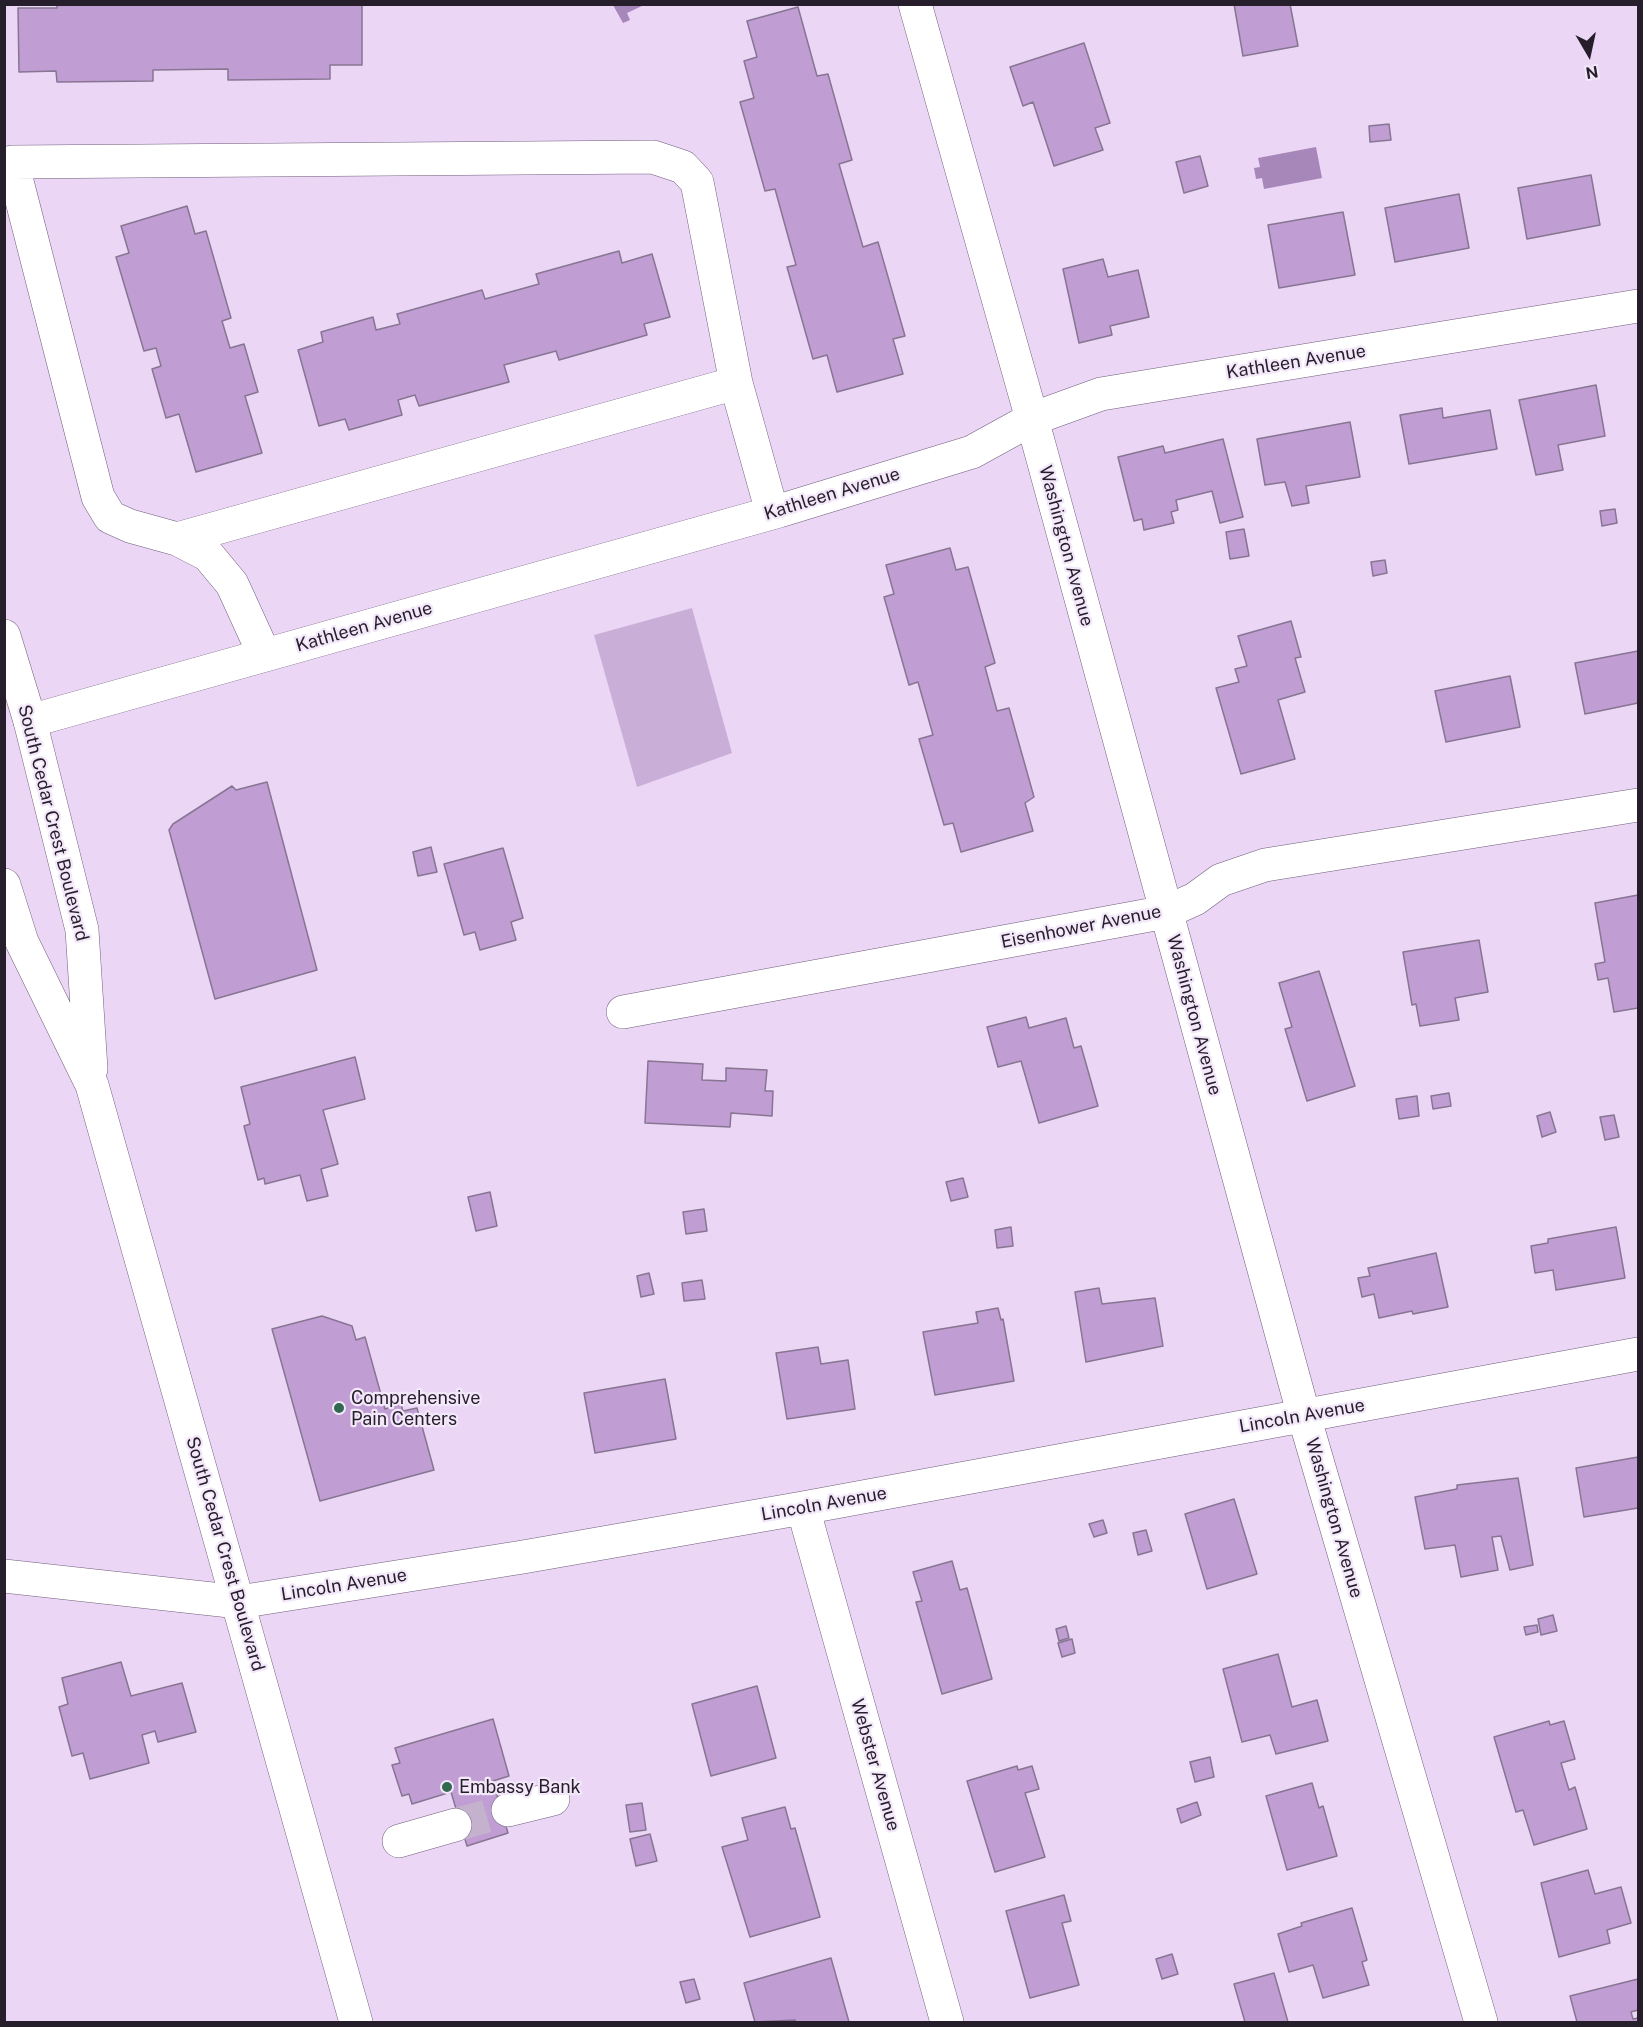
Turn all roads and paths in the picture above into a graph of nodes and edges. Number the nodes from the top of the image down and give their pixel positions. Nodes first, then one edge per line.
1 (915, 4) edge
2 (1638, 306) edge
3 (736, 383) junction
4 (1032, 419) junction
5 (772, 512) junction
6 (177, 539) junction
7 (4, 636) edge
8 (264, 654) junction
9 (30, 721) junction
10 (1638, 805) edge
11 (4, 885) edge
12 (1166, 912) junction
13 (623, 1012) dead end
14 (92, 1085) junction
15 (1638, 1354) edge
16 (1304, 1416) junction
17 (803, 1508) junction
18 (4, 1576) edge
19 (239, 1602) junction
20 (553, 1799) dead end
21 (508, 1810) tunnel mouth
22 (455, 1825) tunnel mouth
23 (399, 1841) dead end
24 (356, 2022) edge
25 (946, 2022) edge
26 (1481, 2022) edge

1 - 4 street, Washington Avenue
2 - 4 street, Kathleen Avenue
3 - 5 street
3 - 6 street
3 - 6 street
4 - 5 street, Kathleen Avenue
4 - 12 street, Washington Avenue
5 - 8 street, Kathleen Avenue
6 - 8 street
7 - 9 street, South Cedar Crest Boulevard
8 - 9 street, Kathleen Avenue
9 - 14 street, South Cedar Crest Boulevard
10 - 12 street, Eisenhower Avenue
11 - 14 street, South Cedar Crest Boulevard
12 - 13 street, Eisenhower Avenue
12 - 16 street, Washington Avenue
14 - 19 street, South Cedar Crest Boulevard
15 - 16 street, Lincoln Avenue
16 - 17 street, Lincoln Avenue
16 - 26 street, Washington Avenue
17 - 19 street, Lincoln Avenue
17 - 25 street, Webster Avenue
18 - 19 street, Lincoln Avenue
19 - 24 street, South Cedar Crest Boulevard
20 - 21 street
22 - 23 street

